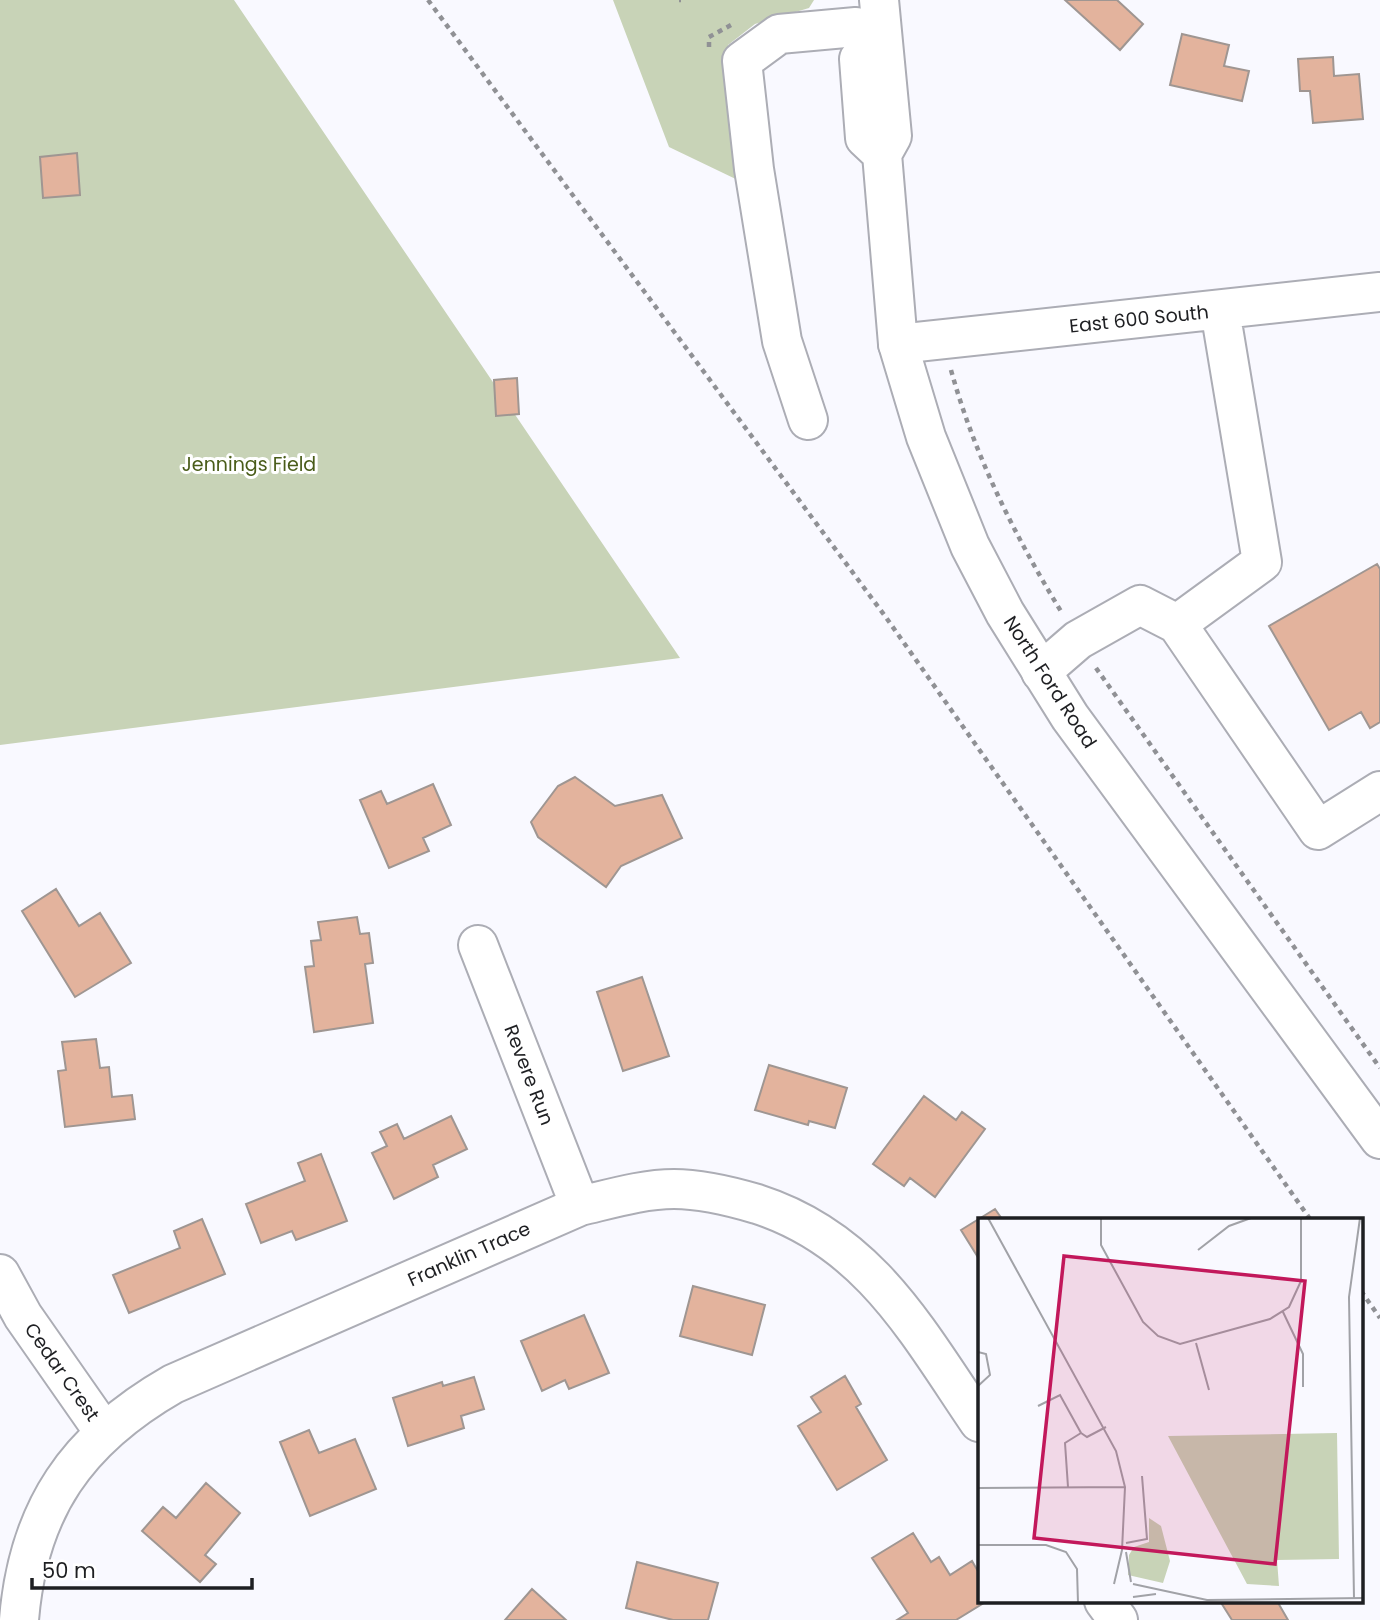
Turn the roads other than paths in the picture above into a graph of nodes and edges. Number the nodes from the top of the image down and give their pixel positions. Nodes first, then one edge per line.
1 (863, 9) edge
2 (1380, 292) edge
3 (1220, 310) junction
4 (898, 344) junction
5 (808, 421) dead end
6 (1177, 624) junction
7 (1041, 672) junction
8 (1380, 791) edge
9 (478, 945) dead end
10 (1380, 1139) edge
11 (580, 1206) junction
12 (0, 1274) edge
13 (978, 1421) edge
14 (104, 1432) junction
15 (1105, 1602) edge
16 (19, 1620) edge
17 (1118, 1620) edge

1 - 4 street, North Ford Road
1 - 5 street
2 - 3 street, East 600 South
3 - 4 street, East 600 South
3 - 6 street
4 - 7 street, North Ford Road
6 - 7 street
6 - 8 street
7 - 10 street, North Ford Road
9 - 11 street, Revere Run
11 - 13 street, Franklin Trace
11 - 14 street, Franklin Trace
12 - 14 street, Cedar Crest
14 - 16 street, Franklin Trace
15 - 17 street

